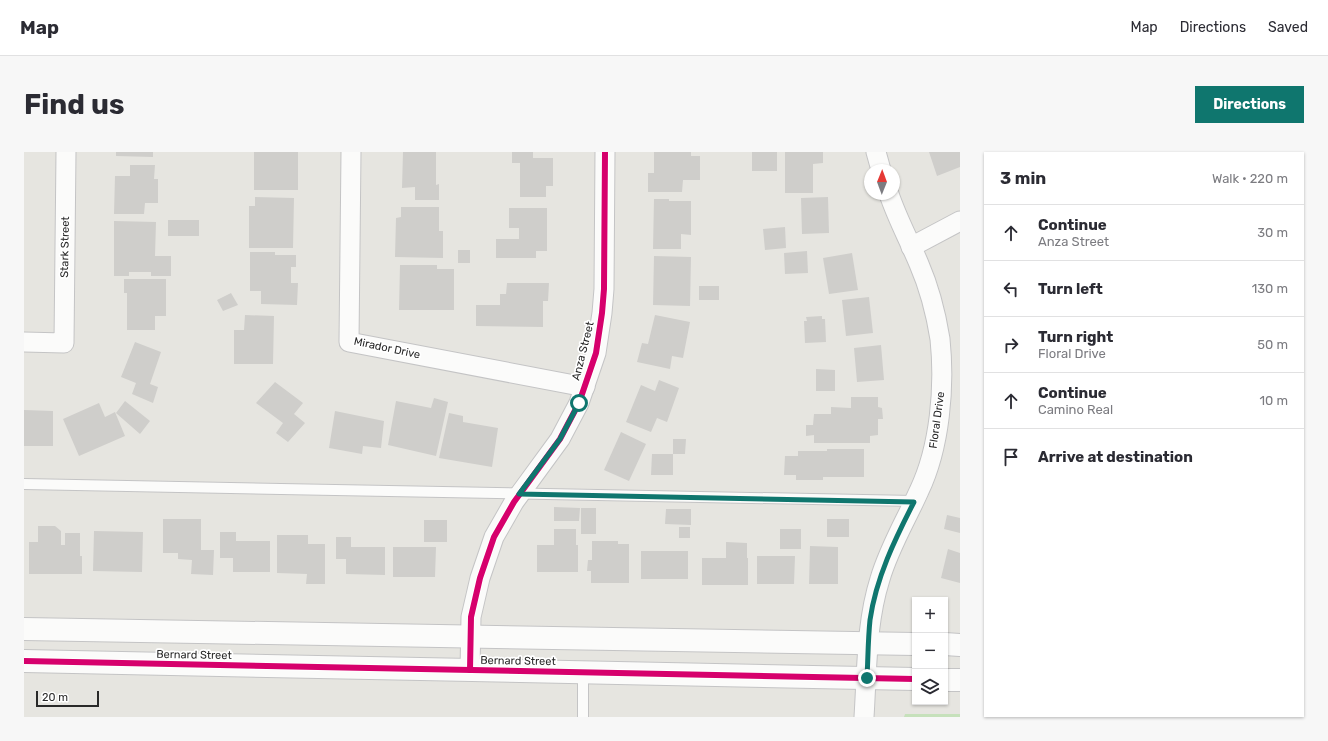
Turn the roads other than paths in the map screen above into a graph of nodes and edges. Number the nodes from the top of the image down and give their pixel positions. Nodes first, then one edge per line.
1 (66, 152) edge
2 (351, 152) edge
3 (605, 152) edge
4 (876, 152) edge
5 (879, 164) edge
6 (891, 200) edge
7 (960, 221) edge
8 (911, 246) junction
9 (24, 342) edge
10 (585, 387) junction
11 (24, 484) edge
12 (519, 494) junction
13 (914, 502) junction
14 (24, 629) edge
15 (470, 635) junction
16 (869, 643) junction
17 (912, 644) edge
18 (948, 644) edge
19 (960, 645) edge
20 (24, 661) edge
21 (470, 670) junction
22 (583, 672) junction
23 (867, 678) junction
24 (912, 679) edge
25 (948, 680) edge
26 (960, 680) edge
27 (583, 717) edge
28 (864, 717) edge

1 - 9 street, Stark Street
2 - 10 street, Mirador Drive
3 - 10 street, Anza Street
4 - 5 street
6 - 8 street, Floral Drive
7 - 8 street
8 - 13 street, Floral Drive
10 - 12 street, Anza Street
11 - 12 lane
12 - 13 lane
12 - 15 street, Anza Street
13 - 16 street, Floral Drive
14 - 15 street
15 - 16 street
15 - 21 street, Anza Street
16 - 17 street
16 - 23 street, Floral Drive
18 - 19 street
20 - 21 street, Bernard Street
21 - 22 street, Bernard Street
22 - 23 street, Bernard Street
22 - 27 lane
23 - 24 street, Bernard Street
23 - 28 street, Floral Drive
25 - 26 street

